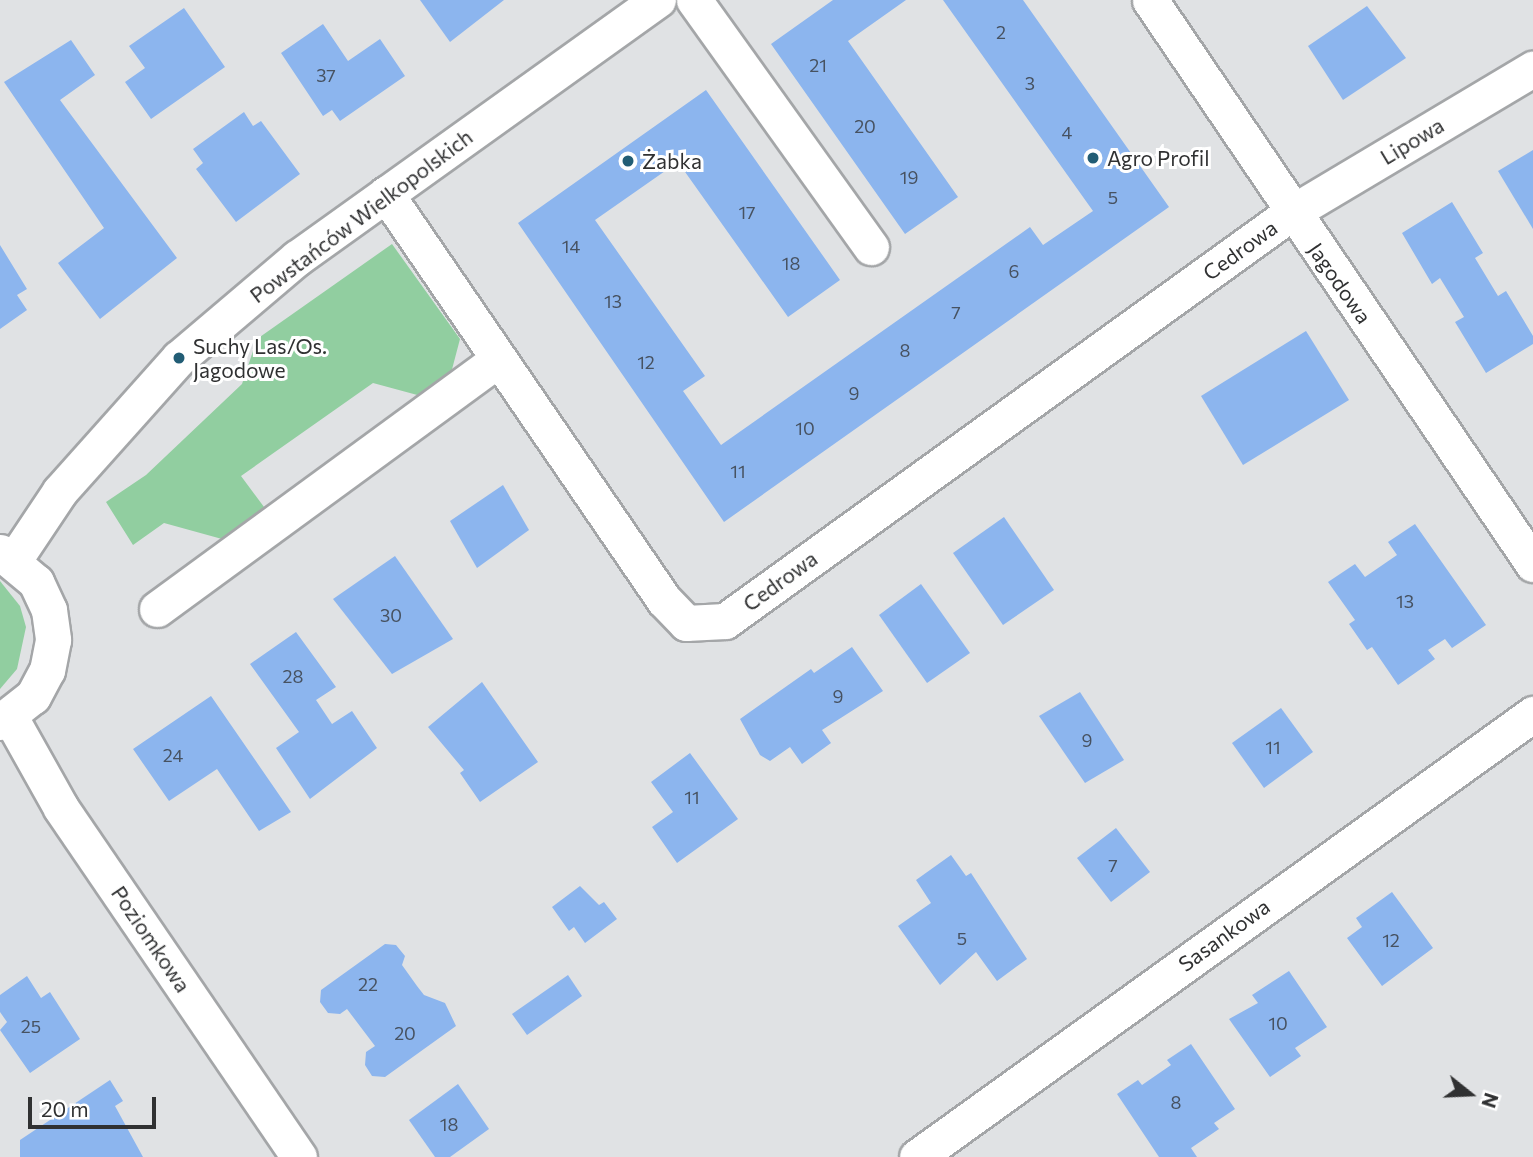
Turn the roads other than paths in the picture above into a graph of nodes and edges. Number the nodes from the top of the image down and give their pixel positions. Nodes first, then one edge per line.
1 (658, 0) edge
2 (694, 0) edge
3 (1150, 0) edge
4 (1533, 69) edge
5 (386, 194) junction
6 (1291, 213) junction
7 (871, 247) dead end
8 (498, 359) junction
9 (7, 556) edge
10 (1533, 564) edge
11 (157, 609) dead end
12 (1533, 714) edge
13 (5, 720) edge
14 (299, 1157) edge
15 (917, 1157) edge

1 - 5 street, Powstańców Wielkopolskich
2 - 7 street
3 - 6 street, Jagodowa
4 - 6 street, Lipowa
5 - 8 street, Cedrowa
5 - 9 street, Powstańców Wielkopolskich
6 - 8 street, Cedrowa
6 - 10 street, Jagodowa
8 - 11 street
9 - 13 street
12 - 15 street, Sasankowa
13 - 14 street, Poziomkowa

